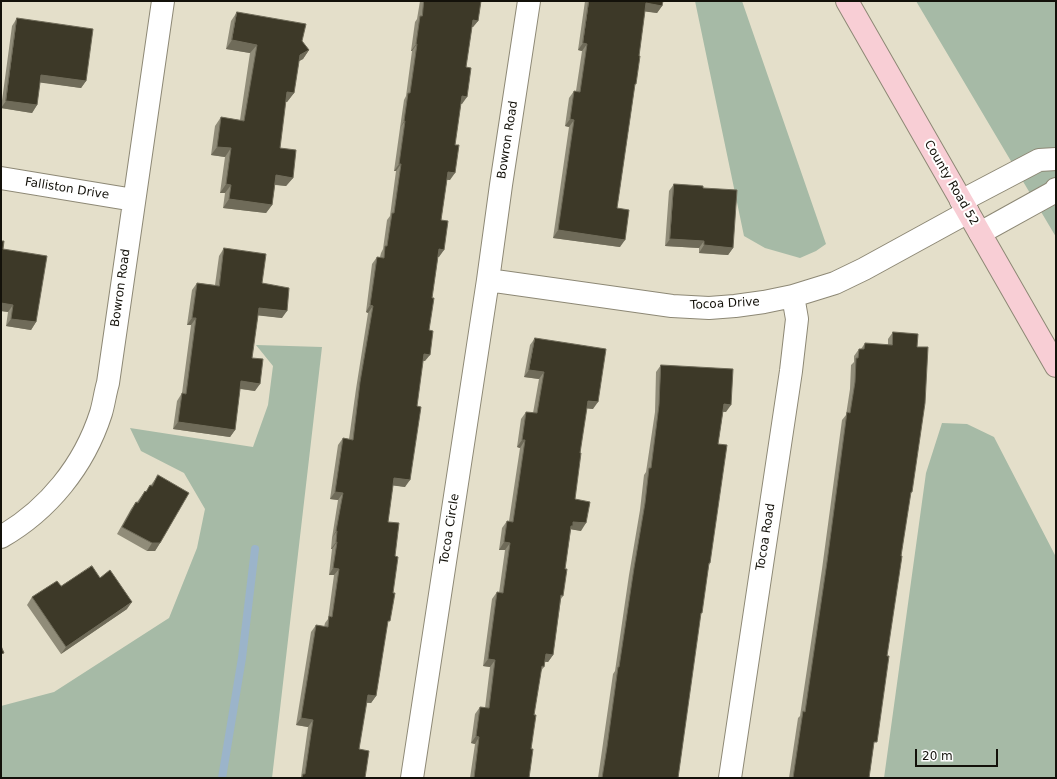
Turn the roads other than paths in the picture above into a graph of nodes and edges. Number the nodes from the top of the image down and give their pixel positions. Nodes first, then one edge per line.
1 (163, 1) edge
2 (529, 1) edge
3 (847, 1) edge
4 (1056, 159) edge
5 (1, 178) edge
6 (1056, 189) edge
7 (134, 200) junction
8 (964, 206) junction
9 (980, 233) junction
10 (488, 280) junction
11 (793, 296) junction
12 (1056, 366) edge
13 (1, 537) edge
14 (412, 778) edge
15 (730, 778) edge

1 - 7 street, Bowron Road
2 - 10 street, Bowron Road
3 - 8 main road, County Road 52
4 - 8 street, Tocoa Drive
5 - 7 street, Falliston Drive
6 - 9 street
7 - 13 street, Bowron Road
8 - 9 main road, County Road 52
8 - 11 street, Tocoa Drive
9 - 12 main road, County Road 52
10 - 11 street, Tocoa Drive
10 - 14 street, Tocoa Circle
11 - 15 street, Tocoa Road

